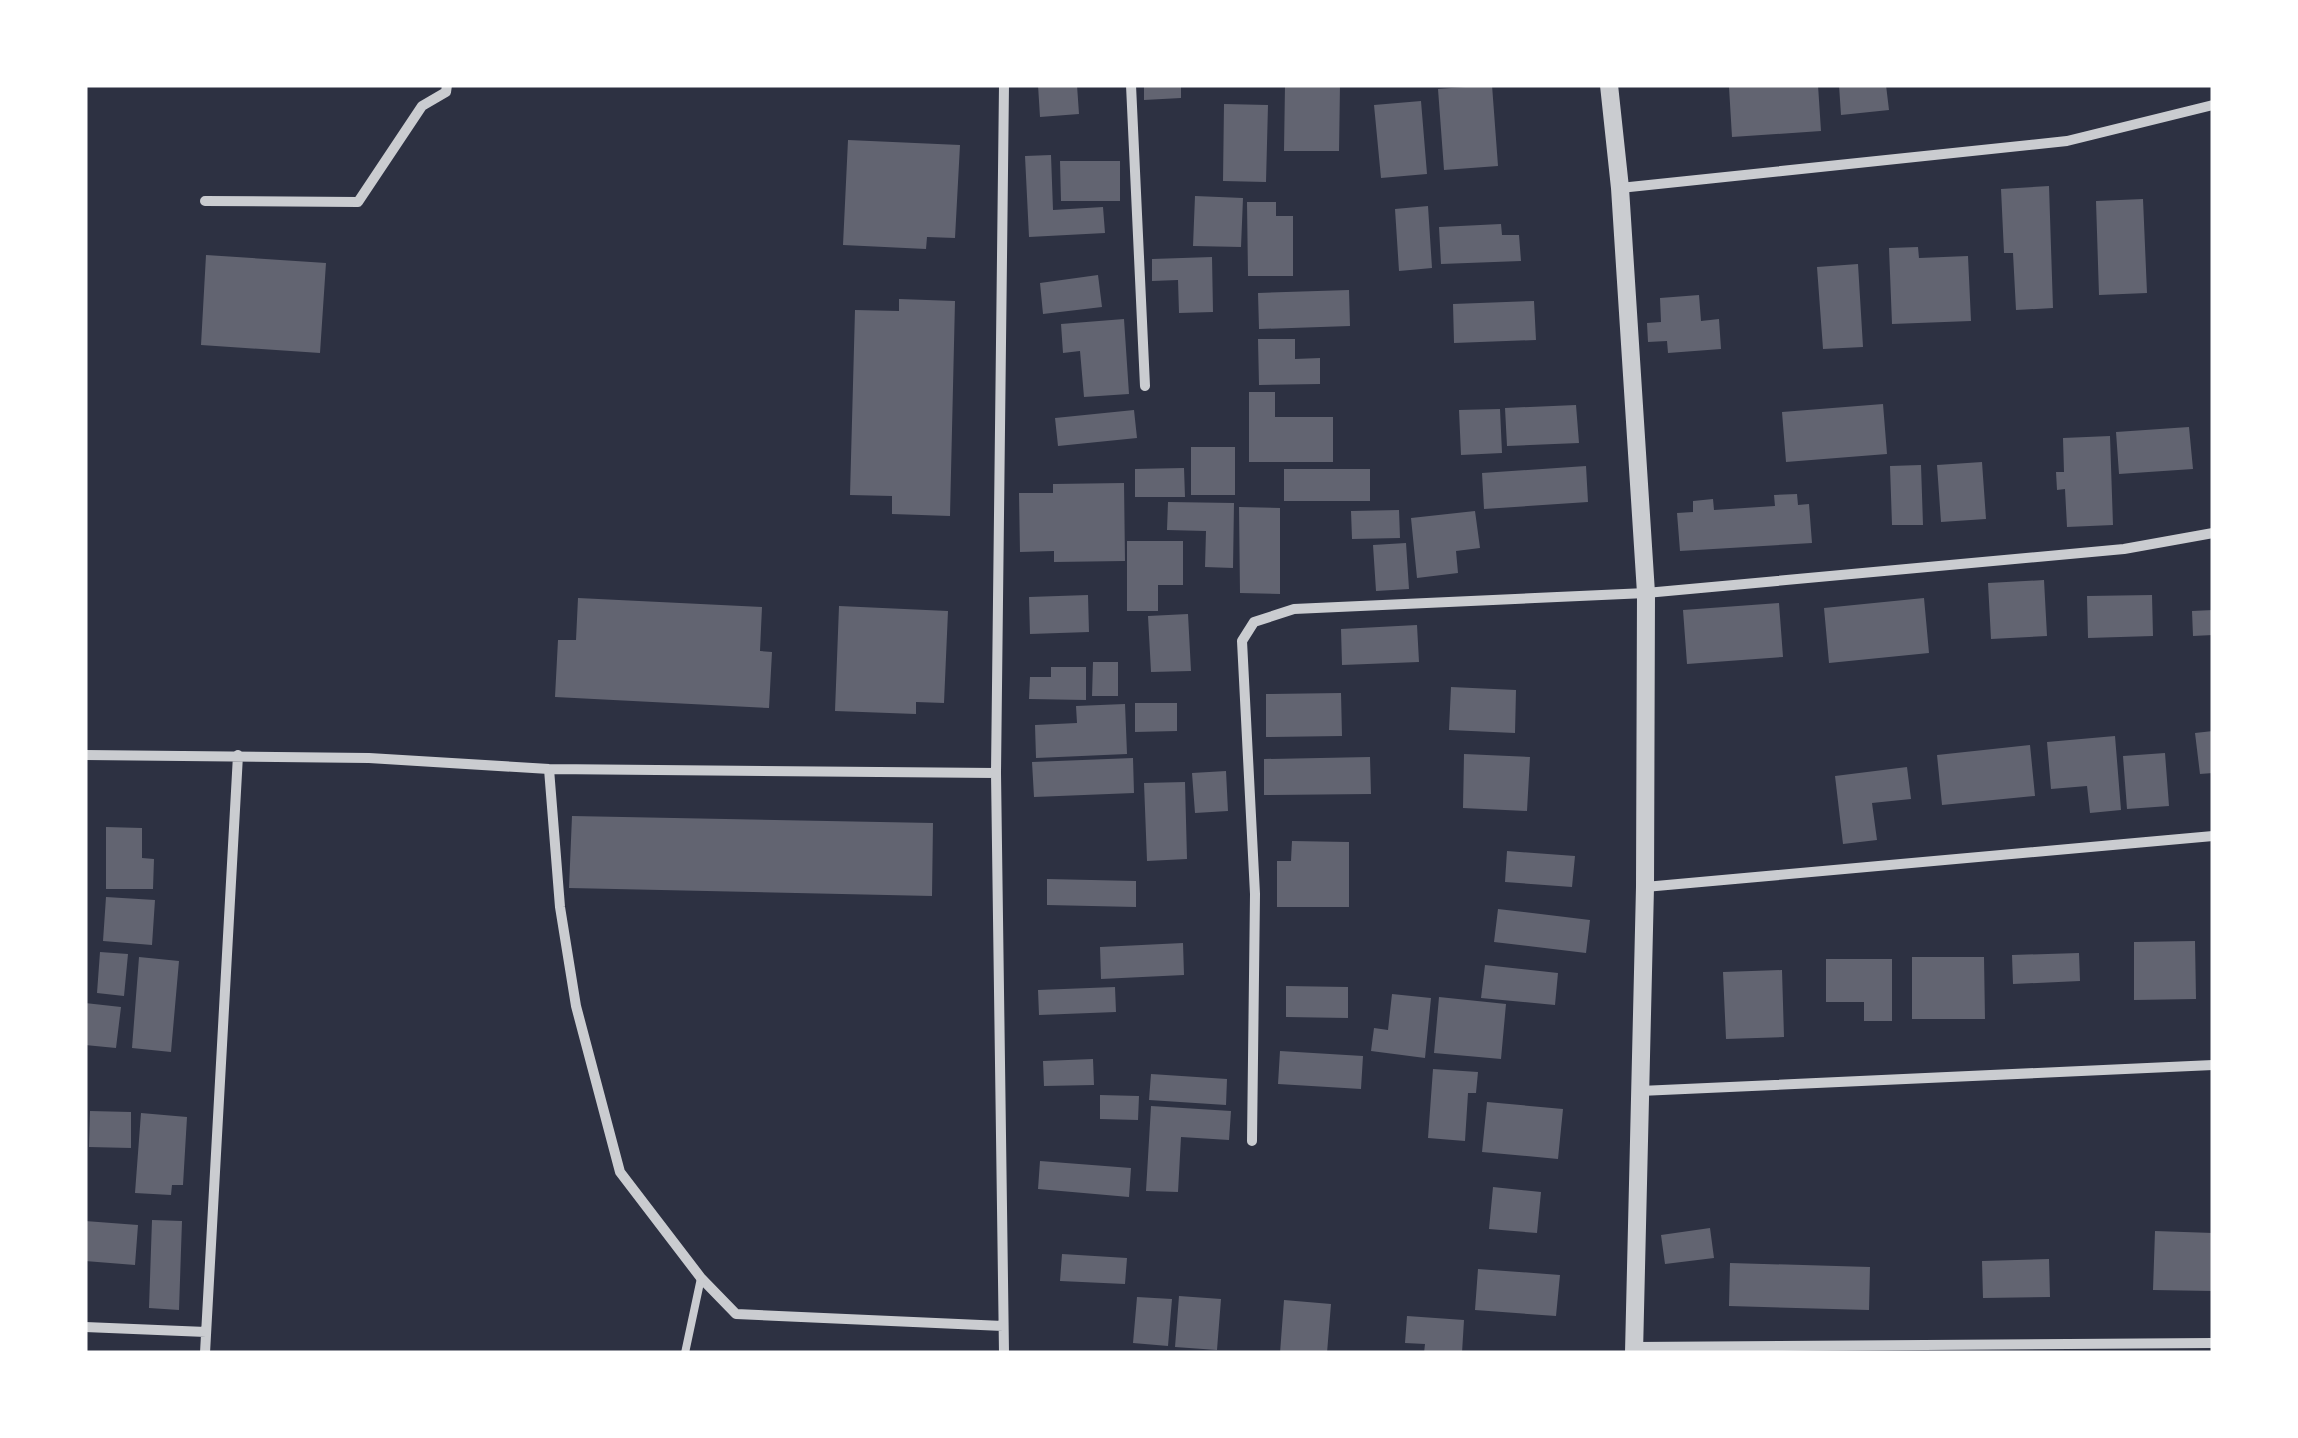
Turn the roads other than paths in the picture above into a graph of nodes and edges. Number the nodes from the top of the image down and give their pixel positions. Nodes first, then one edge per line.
1 (446, 85) edge
2 (1004, 85) edge
3 (1131, 85) edge
4 (1609, 85) edge
5 (2213, 105) edge
6 (1620, 188) junction
7 (205, 202) dead end
8 (1145, 386) dead end
9 (2213, 533) edge
10 (1646, 593) junction
11 (85, 755) edge
12 (238, 756) junction
13 (549, 768) junction
14 (996, 774) junction
15 (2213, 836) edge
16 (1646, 887) junction
17 (2213, 1065) edge
18 (1640, 1091) junction
19 (1252, 1140) dead end
20 (701, 1278) junction
21 (1004, 1326) junction
22 (85, 1327) edge
23 (206, 1332) junction
24 (2213, 1343) edge
25 (1634, 1350) edge
26 (205, 1353) edge
27 (685, 1353) edge
28 (1004, 1353) edge

1 - 7 street
2 - 14 street
3 - 8 street
4 - 6 street
5 - 6 street
6 - 10 street
9 - 10 street
10 - 16 street
10 - 19 street
11 - 12 street
12 - 13 street
12 - 23 street
13 - 14 street
13 - 20 street
14 - 21 street
15 - 16 street
16 - 18 street
17 - 18 street
18 - 25 street
20 - 21 street
20 - 27 lane
21 - 28 street
22 - 23 street
23 - 26 street
24 - 25 street

